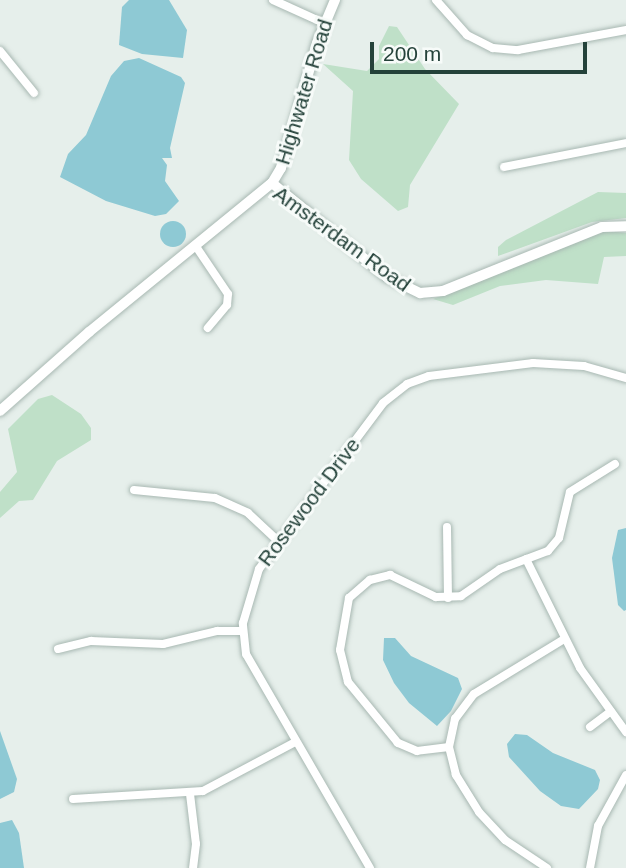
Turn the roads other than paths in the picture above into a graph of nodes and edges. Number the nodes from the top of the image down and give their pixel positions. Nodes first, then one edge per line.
1 (273, 0) edge
2 (335, 0) edge
3 (436, 0) edge
4 (324, 23) junction
5 (626, 30) edge
6 (0, 51) edge
7 (34, 93) dead end
8 (626, 143) edge
9 (504, 167) dead end
10 (272, 183) junction
11 (626, 226) edge
12 (195, 245) junction
13 (208, 328) dead end
14 (626, 378) edge
15 (0, 411) edge
16 (615, 464) dead end
17 (134, 490) dead end
18 (447, 527) dead end
19 (278, 541) junction
20 (526, 559) junction
21 (448, 598) junction
22 (243, 631) junction
23 (564, 639) junction
24 (58, 649) dead end
25 (611, 711) junction
26 (590, 727) dead end
27 (626, 732) edge
28 (295, 742) junction
29 (449, 747) junction
30 (626, 775) edge
31 (190, 794) junction
32 (73, 799) dead end
33 (193, 868) edge
34 (370, 868) edge
35 (547, 868) edge
36 (590, 868) edge

1 - 4 street
2 - 4 street, Highwater Road
3 - 5 street
4 - 10 street, Highwater Road
6 - 7 street
8 - 9 street
10 - 11 street, Amsterdam Road
10 - 12 street, Amsterdam Road
12 - 13 street
12 - 15 street, Amsterdam Road
14 - 19 street, Rosewood Drive
16 - 20 street
17 - 19 street
18 - 21 street
19 - 22 street, Rosewood Drive
20 - 21 street
20 - 23 street
21 - 29 street
22 - 24 street
22 - 28 street, Rosewood Drive
23 - 25 street
23 - 29 street
25 - 26 street
25 - 27 street
28 - 31 street
28 - 34 street, Rosewood Drive
29 - 35 street
30 - 36 street
31 - 32 street
31 - 33 street

